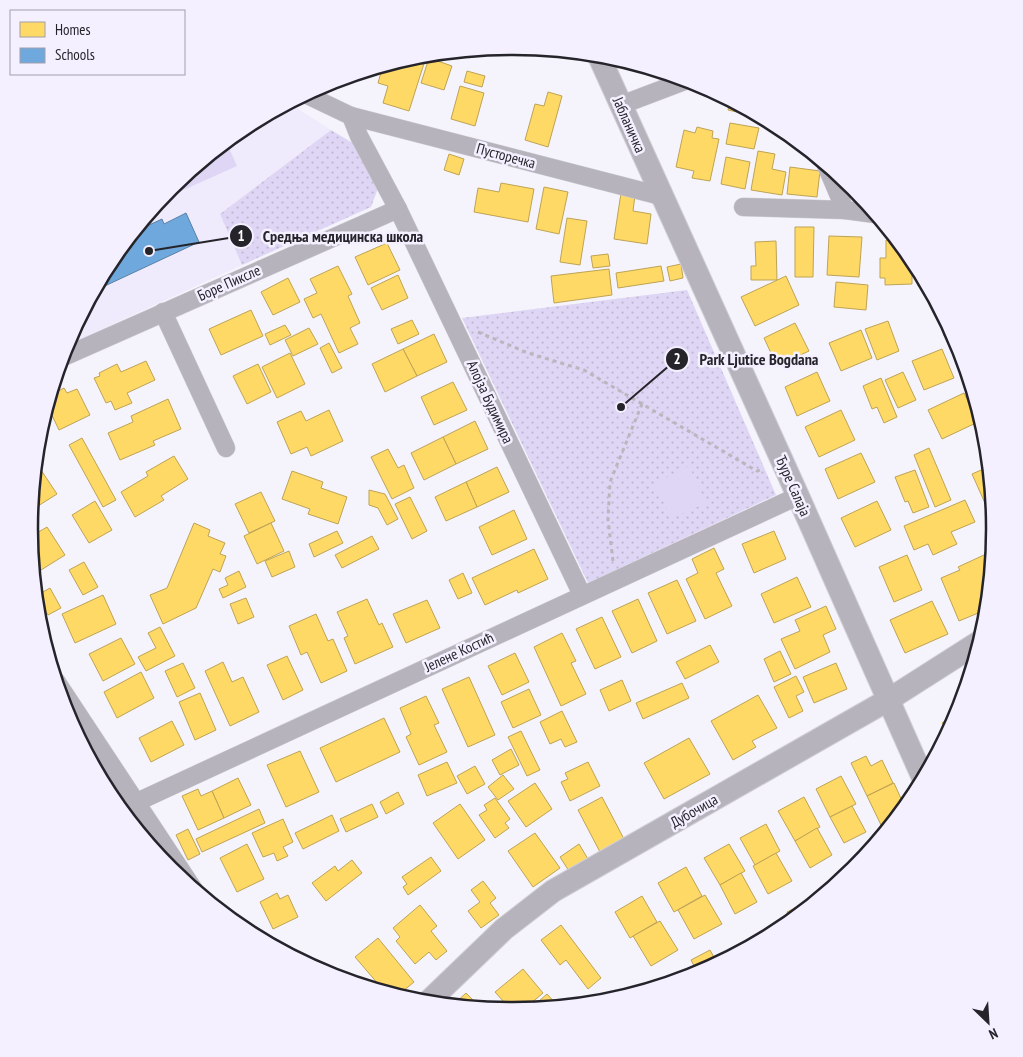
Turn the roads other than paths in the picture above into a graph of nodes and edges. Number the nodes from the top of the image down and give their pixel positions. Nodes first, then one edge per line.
1 (602, 64) edge
2 (676, 84) edge
3 (314, 98) edge
4 (621, 106) junction
5 (351, 116) junction
6 (833, 180) edge
7 (661, 196) junction
8 (743, 207) dead end
9 (398, 209) junction
10 (846, 210) junction
11 (865, 213) edge
12 (163, 312) junction
13 (72, 353) edge
14 (226, 448) dead end
15 (798, 496) junction
16 (582, 595) junction
17 (970, 648) edge
18 (888, 700) junction
19 (77, 717) edge
20 (919, 770) edge
21 (130, 808) edge
22 (160, 847) edge
23 (435, 996) edge

1 - 4 street, Јабланичка
2 - 4 street
3 - 5 street, Пусторечка
4 - 7 street, Јабланичка
5 - 7 street, Пусторечка
5 - 9 street
6 - 10 street
7 - 15 street, Ђуре Салаја
8 - 10 street
9 - 12 street, Боре Пиксле
9 - 16 street, Алојза Будимира
10 - 11 street
12 - 13 street, Боре Пиксле
12 - 14 street
15 - 16 street, Јелене Костић
15 - 18 street, Ђуре Салаја
16 - 21 street, Јелене Костић
17 - 18 street, Дубочица
18 - 20 street, Ђуре Салаја
18 - 23 street, Дубочица
19 - 21 street
21 - 22 street

